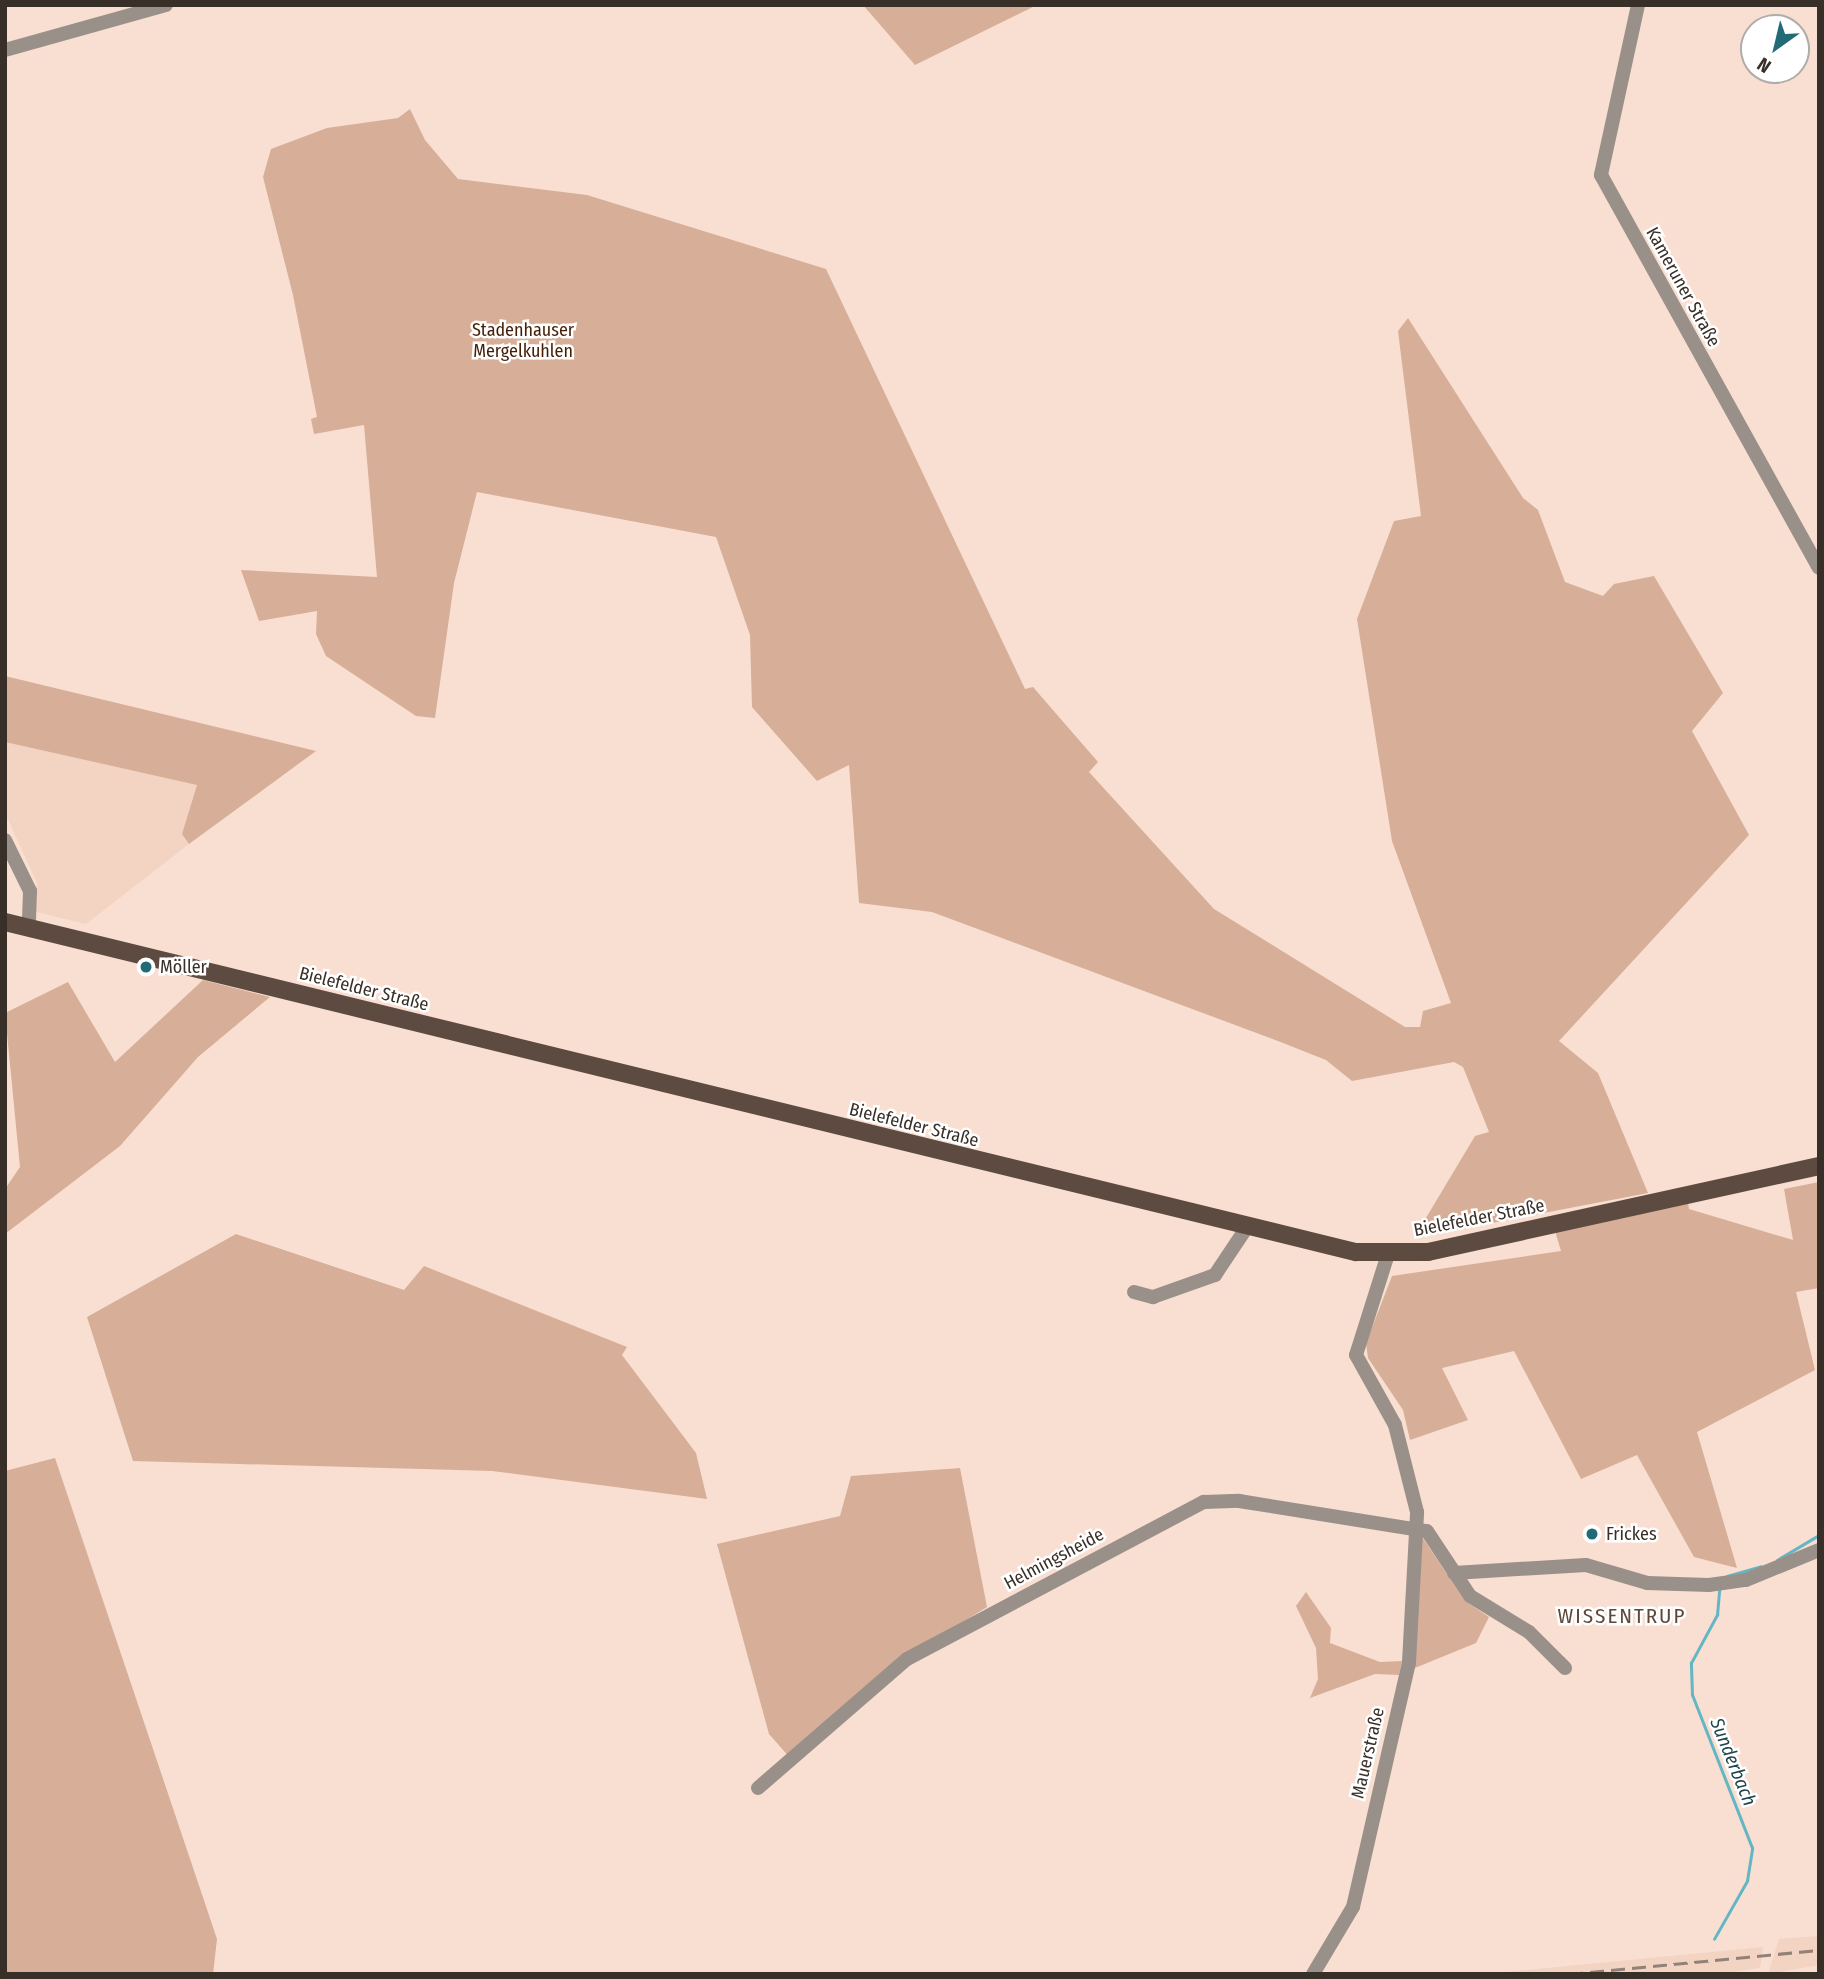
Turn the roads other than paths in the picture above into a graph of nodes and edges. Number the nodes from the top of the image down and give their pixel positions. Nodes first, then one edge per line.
1 (166, 5) edge
2 (1638, 5) edge
3 (5, 50) edge
4 (1819, 568) edge
5 (5, 840) edge
6 (5, 922) edge
7 (29, 928) junction
8 (1819, 1166) edge
9 (1247, 1227) junction
10 (1388, 1254) junction
11 (1134, 1292) dead end
12 (1418, 1527) junction
13 (1819, 1550) edge
14 (1454, 1573) junction
15 (1565, 1668) dead end
16 (758, 1788) dead end
17 (1314, 1974) edge

1 - 3 street
2 - 4 street, Kameruner Straße
5 - 7 street
6 - 7 main road, Bielefelder Straße
7 - 9 main road, Bielefelder Straße
8 - 10 main road, Bielefelder Straße
9 - 10 main road, Bielefelder Straße
9 - 11 street
10 - 12 street, Mauerstraße
12 - 14 street, Mauerstraße
12 - 16 street, Helmingsheide
12 - 17 street, Mauerstraße
13 - 14 street
14 - 15 street, Mauerstraße

